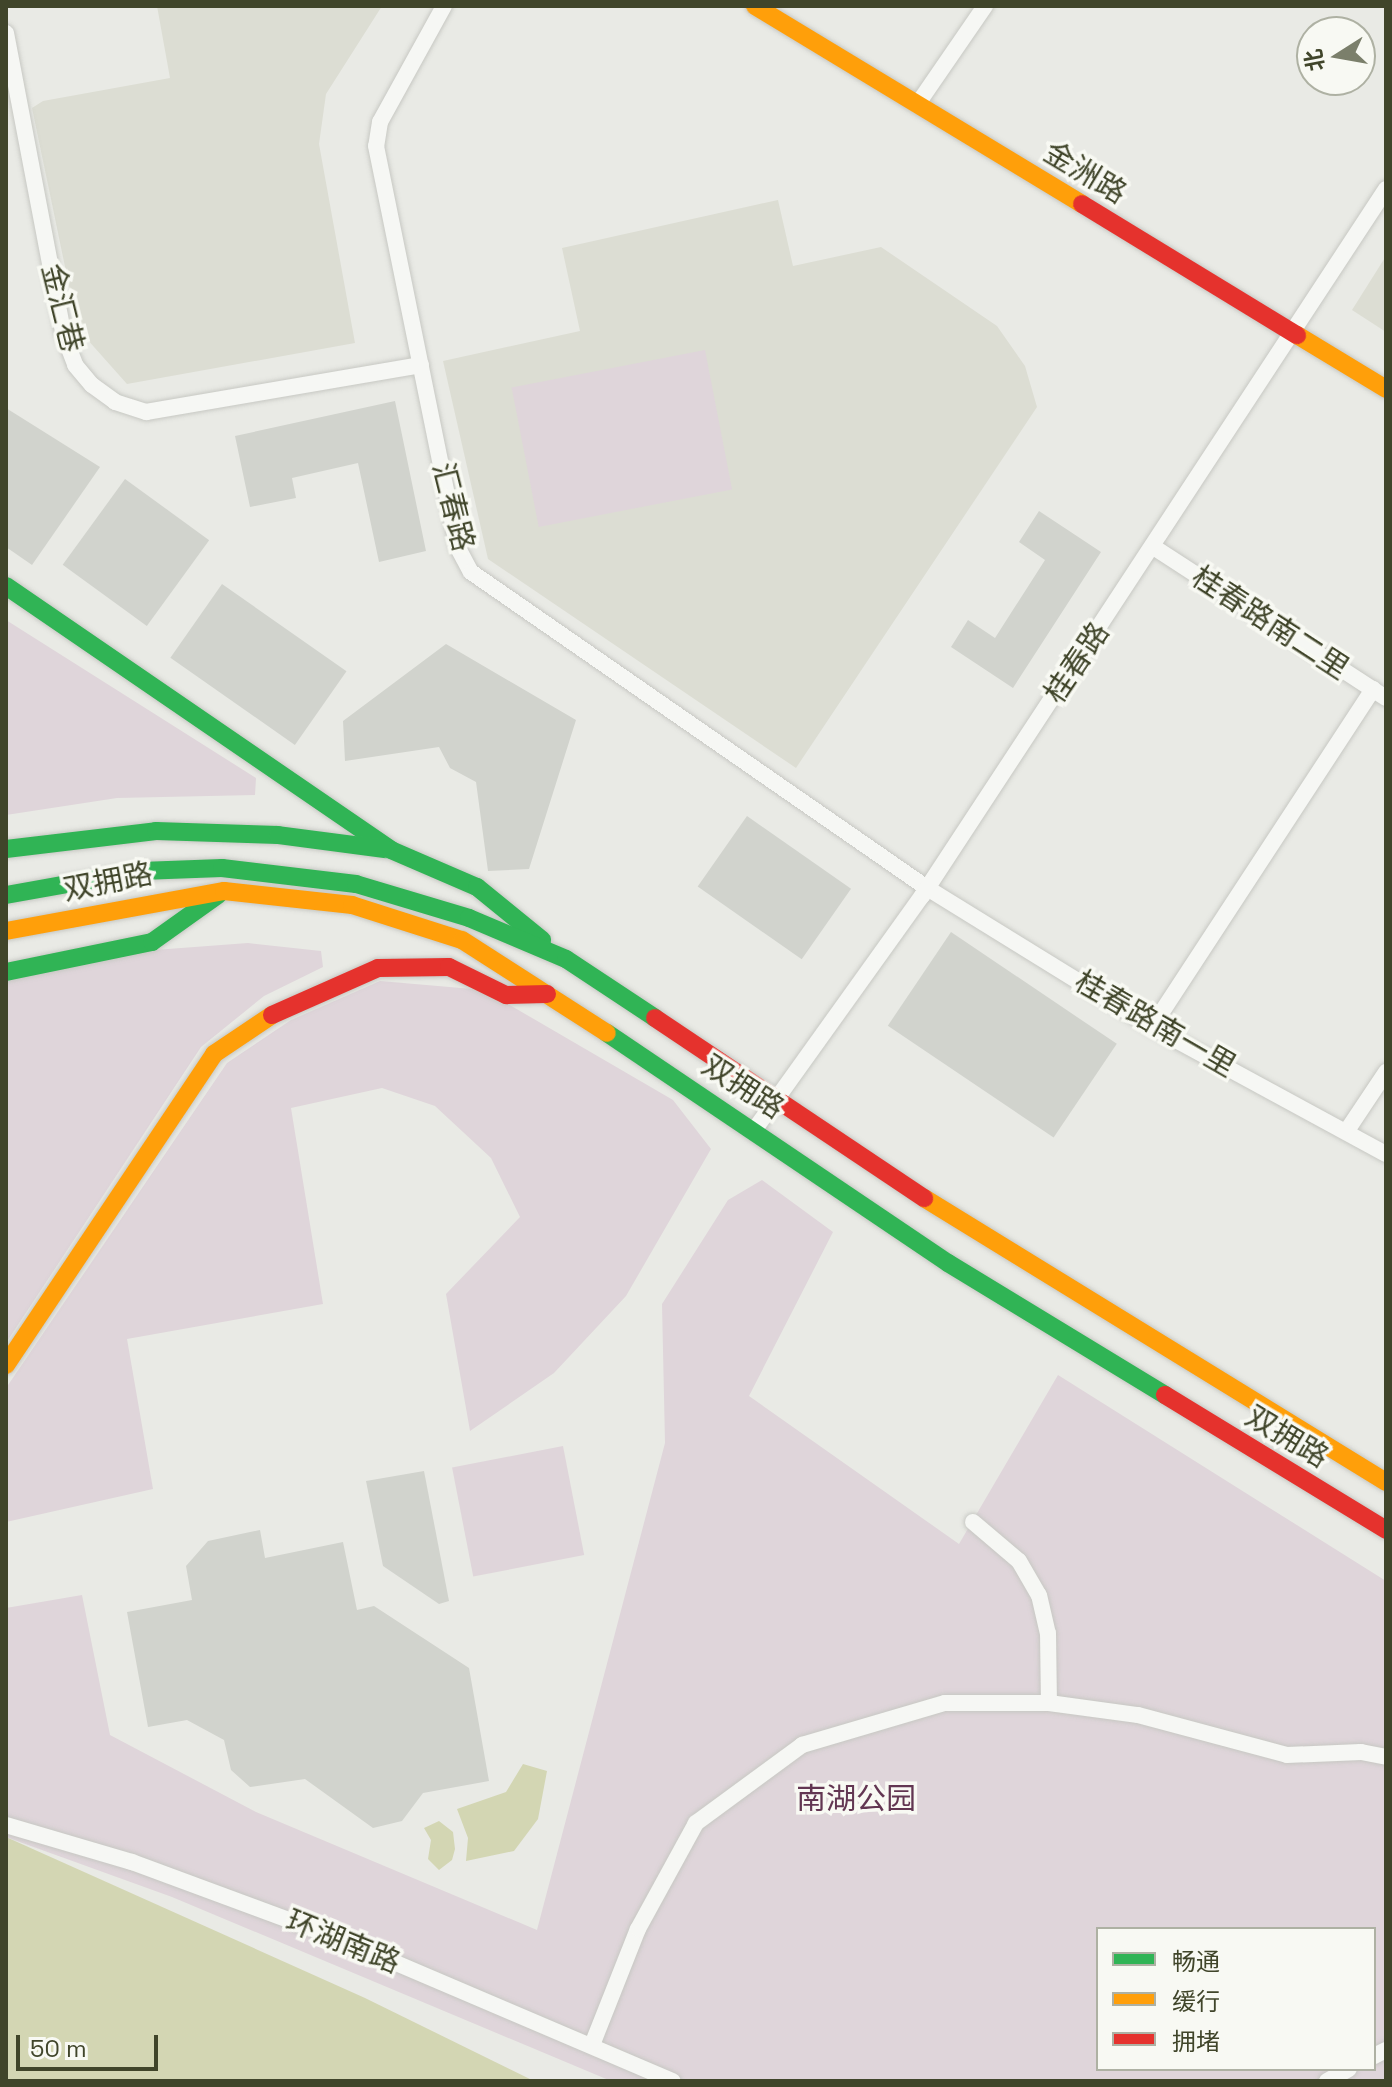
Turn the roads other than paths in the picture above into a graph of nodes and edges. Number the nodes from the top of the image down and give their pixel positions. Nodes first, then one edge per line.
1 (444, 6) edge
2 (755, 6) edge
3 (985, 6) edge
4 (6, 33) edge
5 (917, 105) junction
6 (1386, 189) edge
7 (1295, 331) junction
8 (421, 365) junction
9 (1386, 389) edge
10 (1155, 548) junction
11 (6, 586) edge
12 (1380, 694) edge
13 (6, 849) edge
14 (391, 850) junction
15 (927, 888) junction
16 (224, 891) junction
17 (6, 895) edge
18 (6, 931) edge
19 (566, 959) junction
20 (6, 972) edge
21 (547, 994) junction
22 (1152, 1027) junction
23 (1386, 1072) edge
24 (779, 1098) junction
25 (755, 1129) junction
26 (1348, 1129) junction
27 (1386, 1154) edge
28 (6, 1365) edge
29 (1386, 1482) edge
30 (973, 1522) dead end
31 (1386, 1530) edge
32 (1049, 1703) junction
33 (1386, 1757) edge
34 (6, 1825) edge
35 (592, 2045) junction
36 (1345, 2071) edge
37 (673, 2081) edge
38 (1327, 2081) edge

1 - 8 street, 汇春路
2 - 5 main road, 金洲路
3 - 5 street
4 - 8 street, 金汇巷
5 - 7 main road, 金洲路
6 - 7 street, 桂春路
7 - 9 main road, 金洲路
7 - 10 street, 桂春路
8 - 15 street, 汇春路
10 - 12 street, 桂春路南二里
10 - 15 street, 桂春路
11 - 14 main road
12 - 22 street
13 - 14 main road
14 - 19 main road
15 - 22 street, 桂春路南一里
15 - 24 street, 桂春路
16 - 18 main road, 双拥路
16 - 20 main road
16 - 21 main road, 双拥路
17 - 19 main road, 双拥路
19 - 24 main road, 双拥路
21 - 25 main road, 双拥路
21 - 28 main road
22 - 26 street, 桂春路南一里
23 - 26 street
24 - 25 street, 桂春路
24 - 29 main road, 双拥路
25 - 31 main road, 双拥路
26 - 27 street, 桂春路南一里
30 - 32 street
32 - 33 street
32 - 35 street
34 - 35 street, 环湖南路
35 - 37 street, 环湖南路
36 - 38 street

